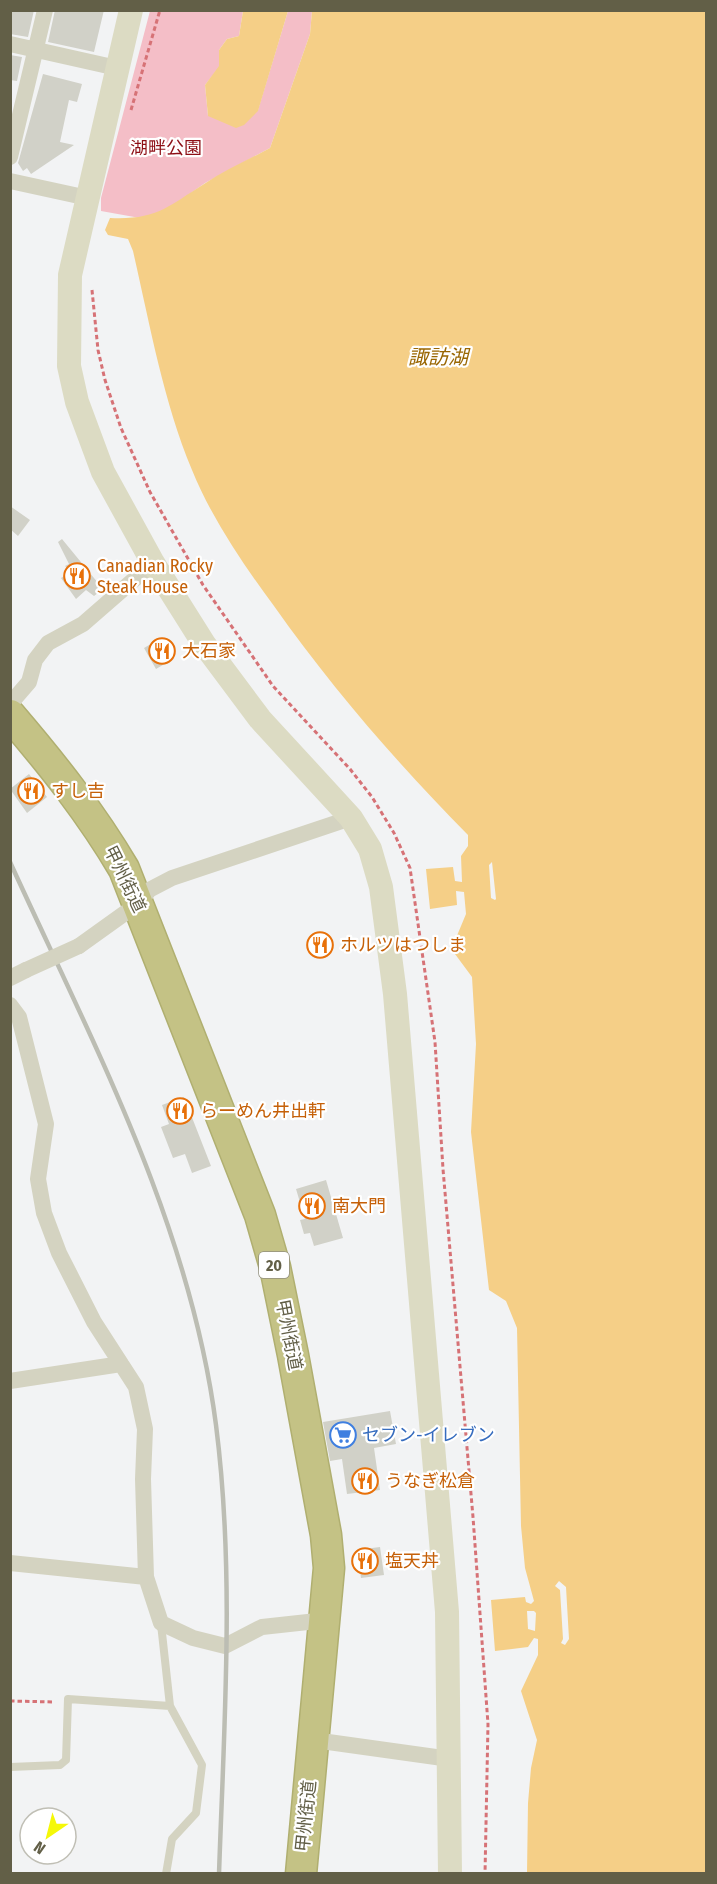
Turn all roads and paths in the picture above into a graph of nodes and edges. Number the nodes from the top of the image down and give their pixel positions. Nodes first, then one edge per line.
1 (45, 10) edge
2 (130, 10) edge
3 (160, 10) edge
4 (10, 44) edge
5 (35, 50) junction
6 (117, 68) junction
7 (129, 117) dead end
8 (10, 157) edge
9 (10, 181) edge
10 (88, 198) junction
11 (92, 287) dead end
12 (153, 563) junction
13 (10, 704) edge
14 (10, 715) edge
15 (351, 818) junction
16 (139, 903) junction
17 (18, 974) edge
18 (10, 1005) edge
19 (121, 1364) junction
20 (10, 1381) edge
21 (10, 1563) edge
22 (146, 1577) junction
23 (326, 1620) junction
24 (161, 1623) junction
25 (68, 1699) junction
26 (10, 1701) edge
27 (170, 1706) junction
28 (314, 1740) junction
29 (450, 1759) junction
30 (10, 1767) edge
31 (166, 1874) edge
32 (301, 1874) edge
33 (450, 1874) edge
34 (485, 1874) edge

1 - 5 street
2 - 6 street
3 - 7 path
4 - 5 street
5 - 6 street
5 - 8 street
6 - 10 street
9 - 10 street
10 - 12 street
11 - 34 path
12 - 13 street
12 - 15 street
14 - 16 highway, 甲州街道 / 20
15 - 16 street
15 - 29 street
16 - 17 street, bridge
16 - 23 highway, 甲州街道 / 20
18 - 19 street
19 - 20 street
19 - 22 street
21 - 22 street
22 - 24 street
23 - 24 street
23 - 28 highway, 甲州街道 / 20
24 - 27 lane
25 - 26 path
25 - 27 lane
25 - 30 lane
27 - 31 lane
28 - 29 street
28 - 32 highway, 甲州街道 / 20
29 - 33 street

